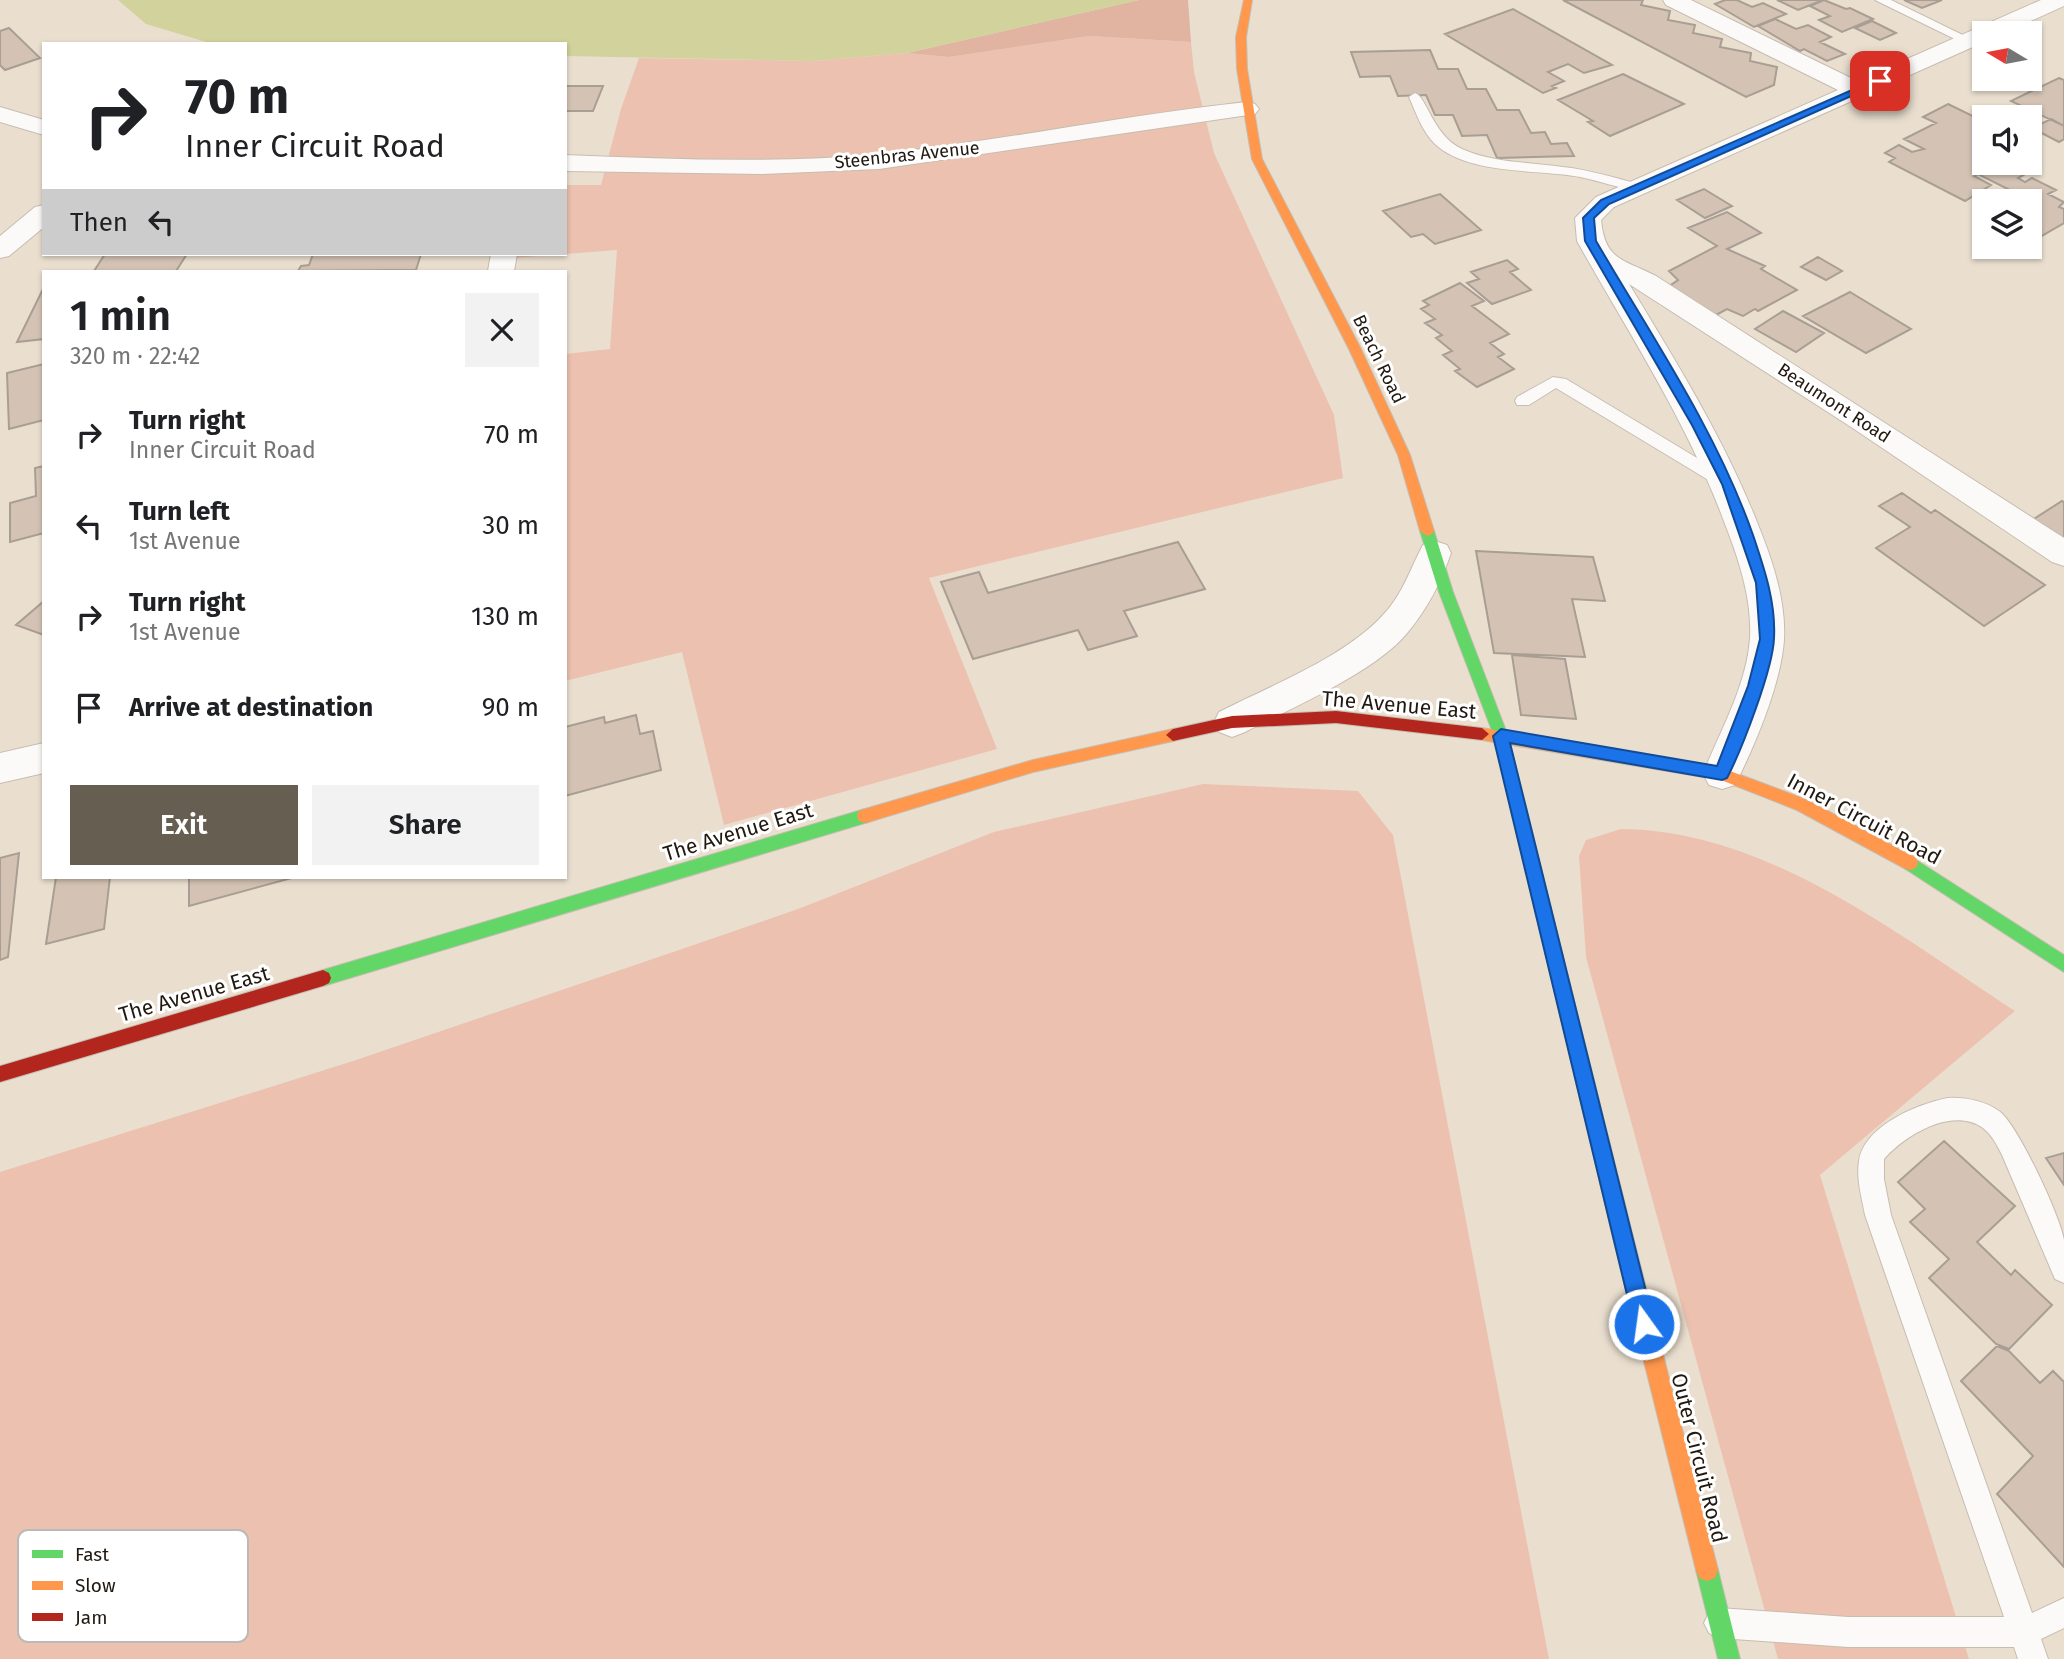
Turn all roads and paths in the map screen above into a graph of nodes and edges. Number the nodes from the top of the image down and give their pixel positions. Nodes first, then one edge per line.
1 (1248, 0) edge
2 (1674, 0) edge
3 (1881, 0) edge
4 (2059, 0) edge
5 (2030, 13) junction
6 (2013, 21) edge
7 (2053, 23) dead end
8 (1972, 33) edge
9 (1972, 40) edge
10 (1858, 91) junction
11 (1415, 97) dead end
12 (1247, 109) junction
13 (0, 114) edge
14 (42, 127) edge
15 (567, 163) edge
16 (1637, 188) junction
17 (42, 215) edge
18 (0, 250) edge
19 (1600, 258) junction
20 (1523, 401) dead end
21 (1728, 484) junction
22 (1434, 553) junction
23 (2064, 554) edge
24 (1232, 722) junction
25 (1501, 736) junction
26 (42, 758) edge
27 (0, 768) edge
28 (1722, 774) junction
29 (2064, 964) edge
30 (0, 1074) edge
31 (2064, 1270) edge
32 (2064, 1613) edge
33 (1719, 1622) junction
34 (2028, 1645) edge
35 (1729, 1659) edge

1 - 12 street, Beach Road
2 - 10 street
3 - 8 lane
4 - 5 street
5 - 6 street
5 - 7 street
9 - 10 street
10 - 16 street
11 - 16 lane
12 - 15 street, Steenbras Avenue
12 - 22 street, Beach Road
13 - 14 street
16 - 19 street
17 - 18 street
19 - 21 street
19 - 23 street, Beaumont Road
20 - 21 lane
21 - 28 street
22 - 24 street
22 - 25 street, Beach Road
24 - 25 street, The Avenue East
24 - 30 street, The Avenue East
25 - 28 street, Inner Circuit Road
25 - 33 street, Outer Circuit Road
26 - 27 street
28 - 29 street, Inner Circuit Road
31 - 34 lane
32 - 34 lane
33 - 34 lane
33 - 35 street, Outer Circuit Road

